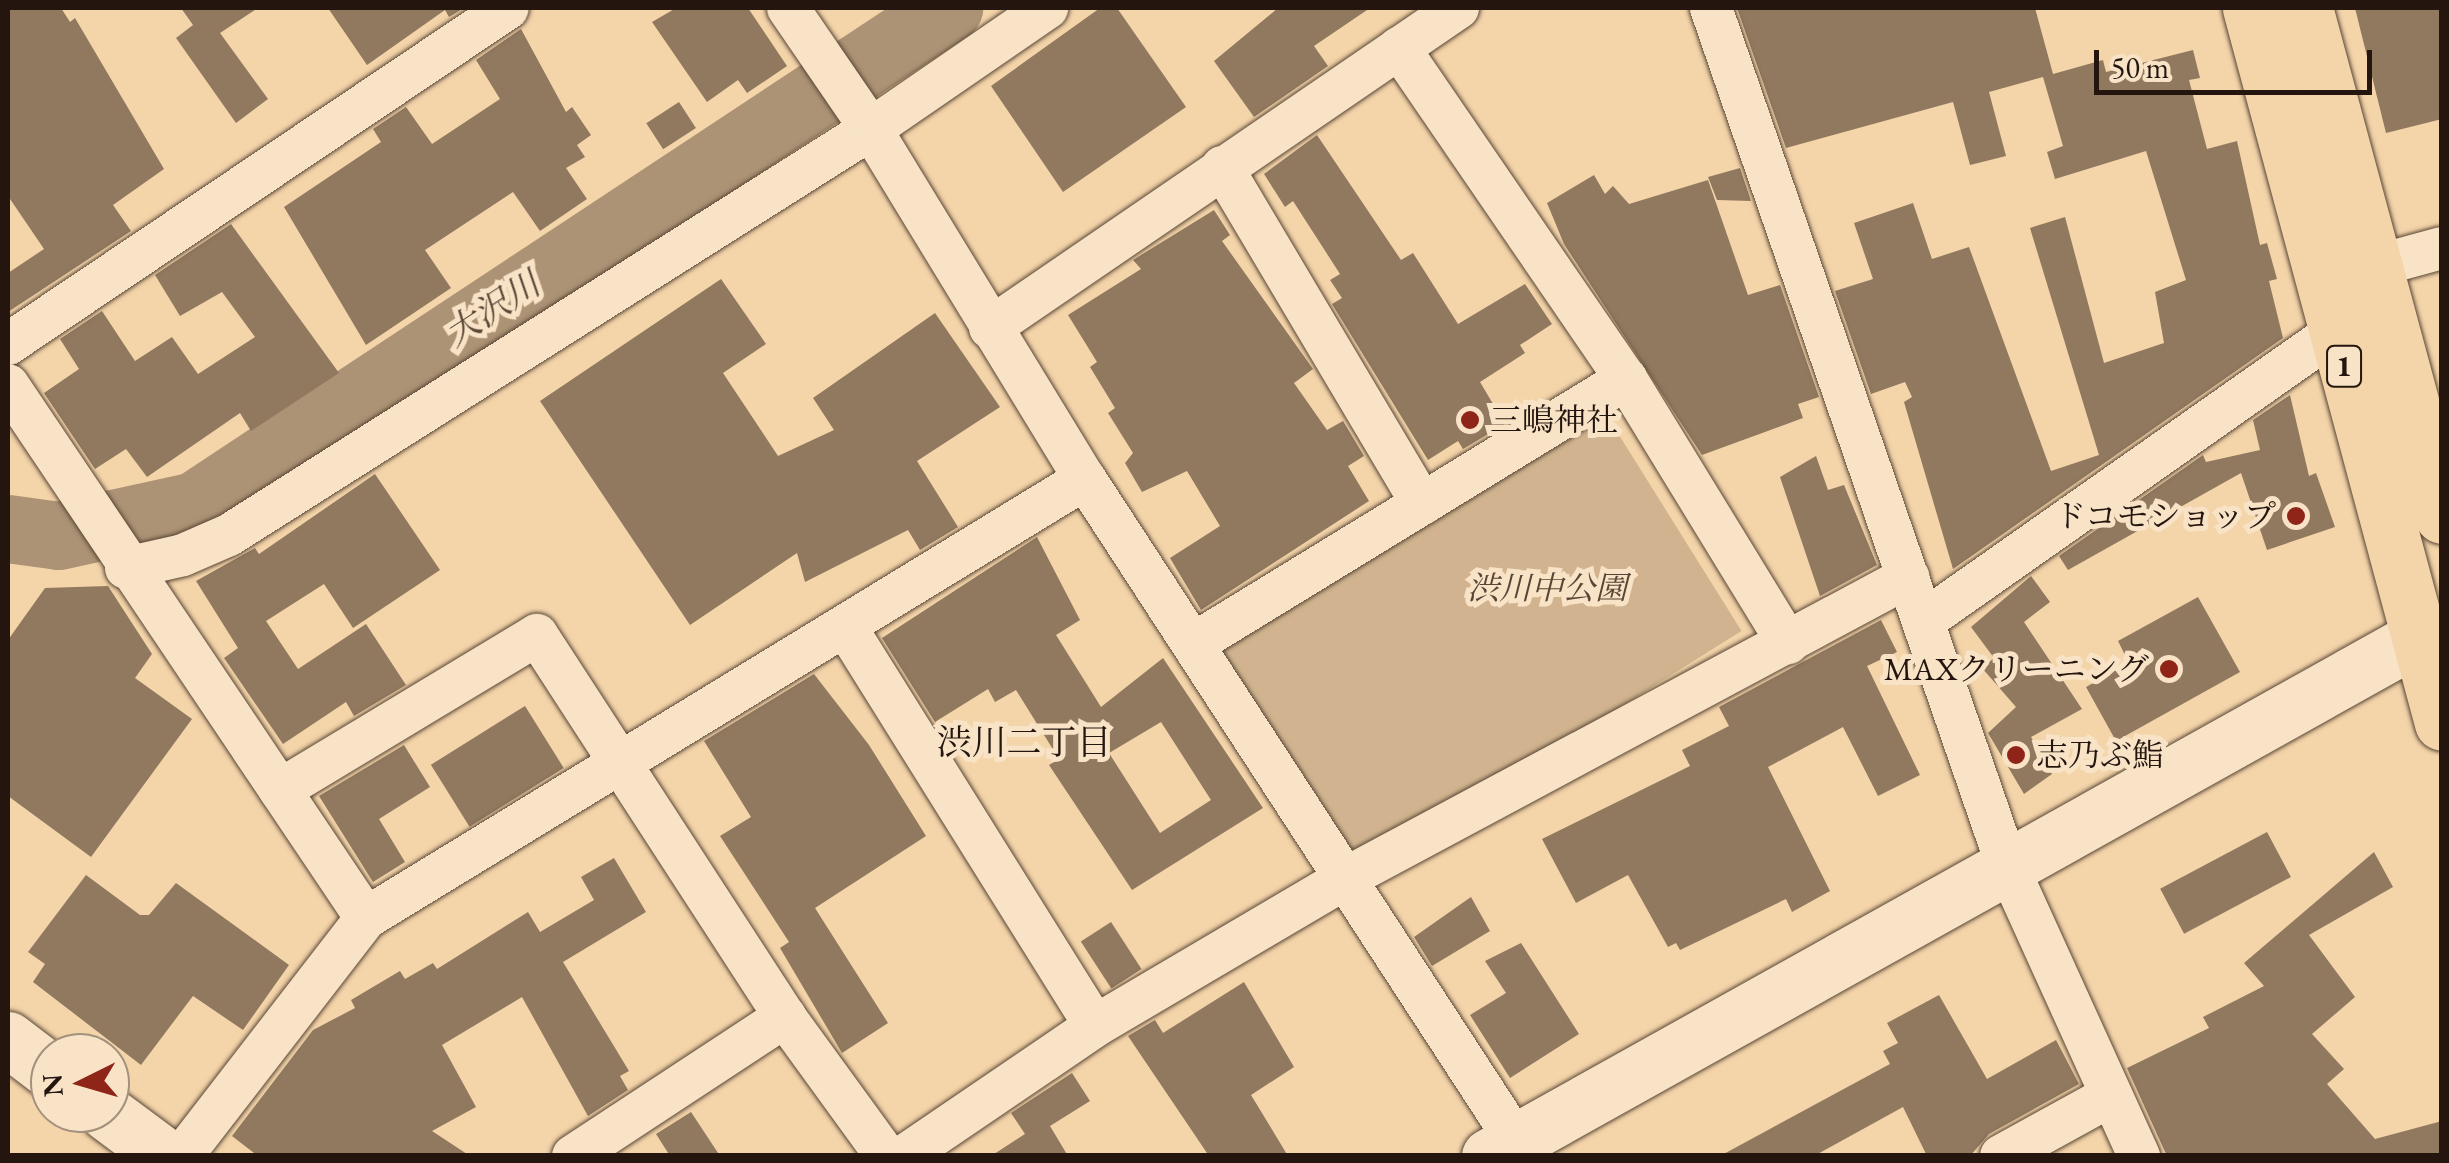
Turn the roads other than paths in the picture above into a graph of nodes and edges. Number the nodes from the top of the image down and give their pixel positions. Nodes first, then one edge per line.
1 (508, 8) edge
2 (1047, 8) edge
3 (1458, 8) edge
4 (1710, 8) edge
5 (2250, 8) edge
6 (2304, 8) edge
7 (799, 22) edge
8 (1399, 48) junction
9 (872, 129) junction
10 (1222, 167) junction
11 (2442, 248) edge
12 (2376, 266) junction
13 (990, 328) junction
14 (2335, 332) junction
15 (8, 344) edge
16 (1626, 380) junction
17 (8, 385) edge
18 (1085, 479) junction
19 (1422, 504) junction
20 (2442, 516) edge
21 (126, 568) junction
22 (1908, 577) junction
23 (1924, 620) junction
24 (847, 629) junction
25 (2430, 631) edge
26 (1193, 644) junction
27 (1788, 644) junction
28 (2442, 723) edge
29 (624, 766) junction
30 (280, 790) junction
31 (2007, 865) junction
32 (1346, 878) junction
33 (366, 918) junction
34 (785, 1016) junction
35 (1094, 1026) junction
36 (8, 1039) edge
37 (30, 1056) edge
38 (2110, 1096) junction
39 (130, 1130) edge
40 (1509, 1150) edge
41 (165, 1156) edge
42 (182, 1156) edge
43 (573, 1156) edge
44 (886, 1156) edge
45 (904, 1156) edge
46 (2001, 1156) edge
47 (2138, 1156) edge

1 - 15 street
2 - 9 street
3 - 8 street
4 - 22 street
5 - 14 highway, 1
6 - 12 highway, 1
7 - 9 street
8 - 10 street
8 - 16 street
9 - 13 street
9 - 21 street
10 - 13 street
10 - 19 street
11 - 12 street
12 - 20 highway, 1
13 - 18 street
14 - 23 street
14 - 25 highway, 1
16 - 19 street
16 - 27 street
17 - 21 street
18 - 24 street
18 - 26 street
19 - 26 street
21 - 30 street
22 - 23 street
22 - 27 street
23 - 31 street
24 - 29 street
24 - 35 street
25 - 28 highway, 1
25 - 31 street
26 - 32 street
27 - 32 street
29 - 30 street
29 - 33 street
29 - 34 street
30 - 33 street
31 - 38 street
31 - 40 street
32 - 35 street
32 - 40 street
33 - 42 street
34 - 43 street
34 - 44 street
35 - 45 street
36 - 37 street
38 - 46 street
38 - 47 street
39 - 41 street

